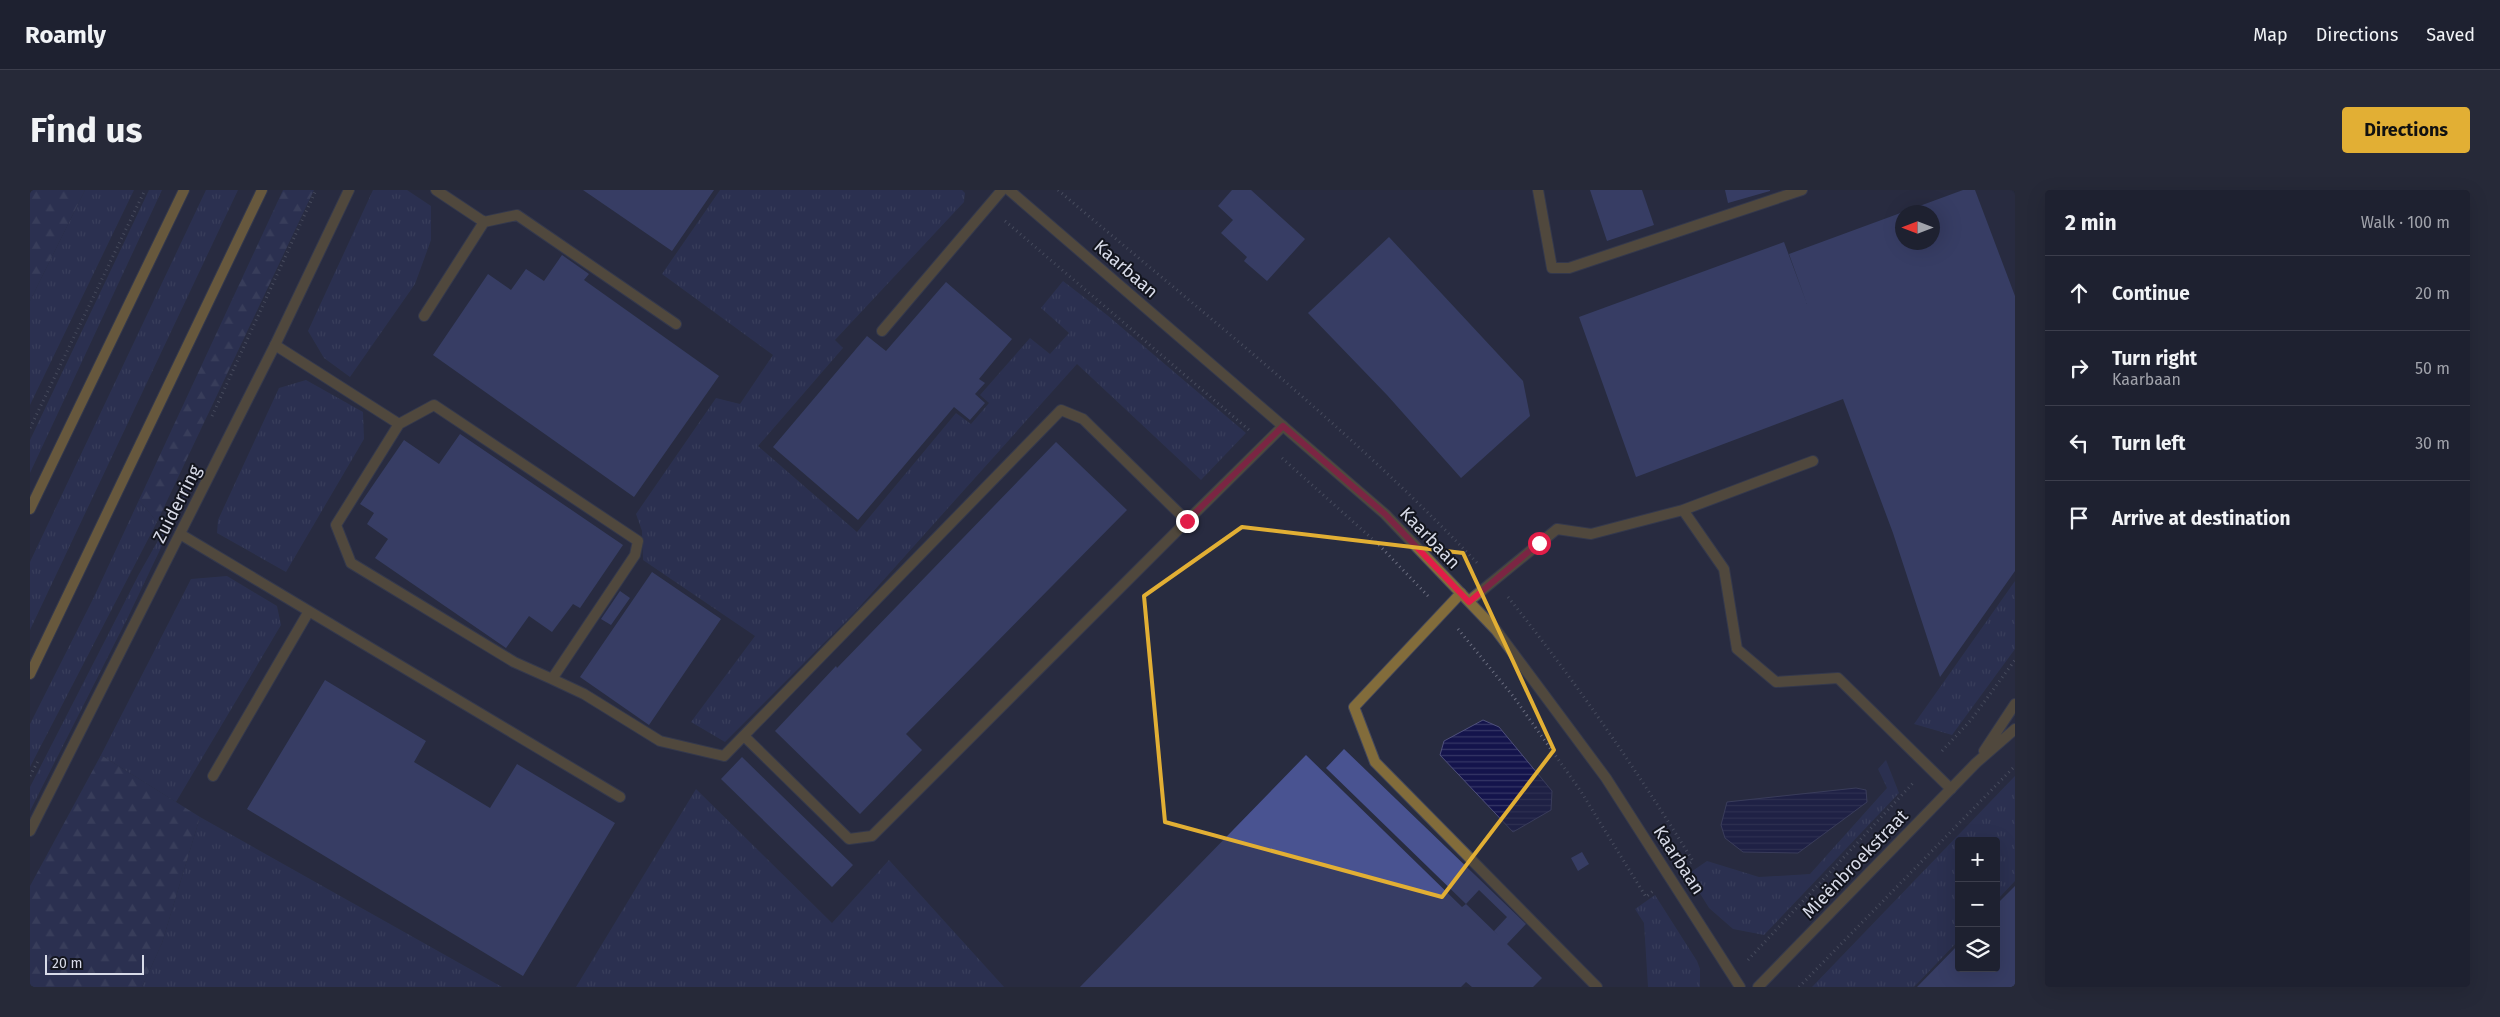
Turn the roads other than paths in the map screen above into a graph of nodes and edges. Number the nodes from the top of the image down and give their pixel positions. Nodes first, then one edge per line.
1 (184, 190) edge
2 (262, 190) edge
3 (348, 190) edge
4 (436, 190) edge
5 (1002, 190) edge
6 (1009, 190) edge
7 (1538, 190) edge
8 (1802, 190) edge
9 (484, 222) junction
10 (424, 316) dead end
11 (676, 324) dead end
12 (882, 331) dead end
13 (275, 345) junction
14 (399, 424) junction
15 (1283, 426) junction
16 (1813, 461) dead end
17 (30, 510) edge
18 (1683, 510) junction
19 (1187, 521) junction
20 (180, 534) junction
21 (1461, 593) junction
22 (1469, 602) junction
23 (309, 611) junction
24 (30, 674) edge
25 (552, 679) junction
26 (2015, 704) edge
27 (2015, 729) edge
28 (744, 736) junction
29 (1976, 763) junction
30 (213, 776) dead end
31 (1950, 789) junction
32 (620, 797) dead end
33 (30, 832) edge
34 (1597, 987) edge
35 (1740, 987) edge
36 (1758, 987) edge

1 - 17 main road
2 - 24 main road
3 - 13 street, Zuiderring
4 - 9 street
5 - 12 street
6 - 15 street, Kaarbaan
7 - 8 street
9 - 10 street
9 - 11 street
13 - 14 street
13 - 20 street, Zuiderring
14 - 25 street
14 - 25 street
15 - 19 street
15 - 21 street, Kaarbaan
16 - 18 street
18 - 22 street
18 - 31 street
19 - 28 street
19 - 28 street
20 - 23 street
20 - 33 street, Zuiderring
21 - 22 street, Kaarbaan
21 - 34 street
22 - 35 street, Kaarbaan
23 - 30 street
23 - 32 street
25 - 28 street
26 - 29 street, Mieënbroekstraat
27 - 29 street, Mieënbroekstraat
29 - 31 street, Mieënbroekstraat
31 - 36 street, Mieënbroekstraat

